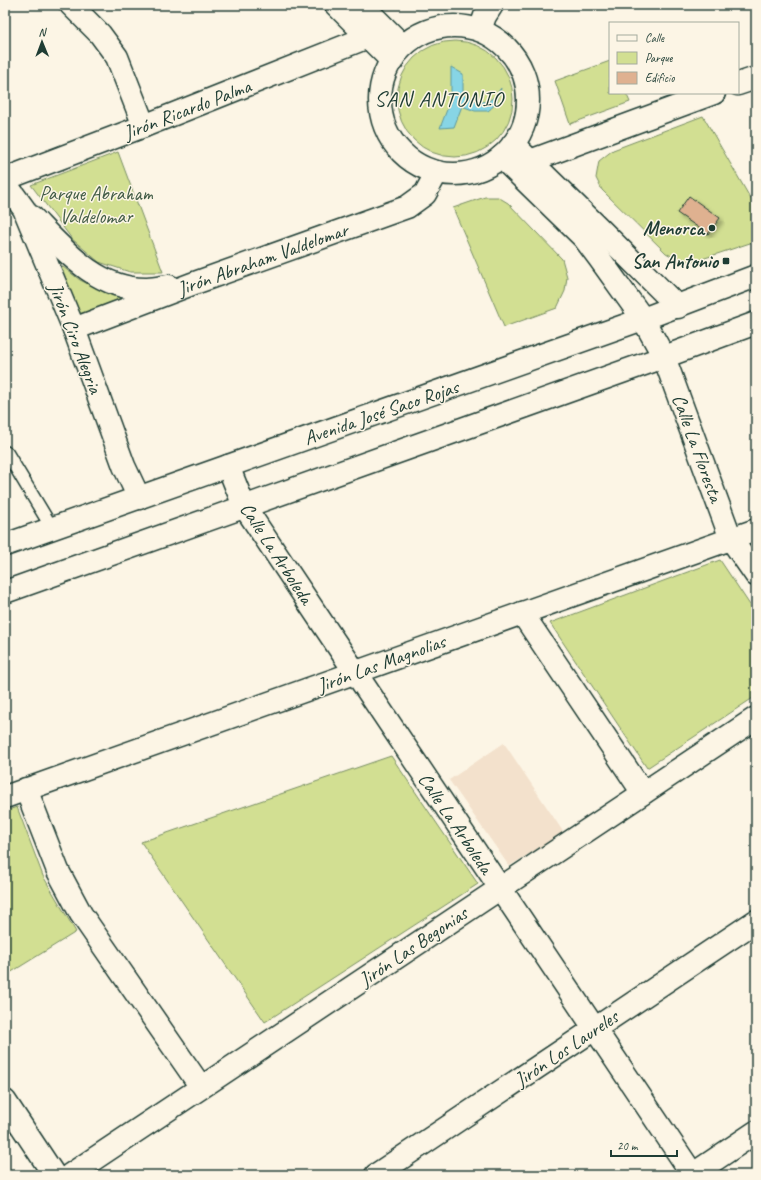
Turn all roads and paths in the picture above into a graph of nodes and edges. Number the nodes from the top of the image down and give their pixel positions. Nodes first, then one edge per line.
1 (71, 5) edge
2 (336, 5) edge
3 (362, 5) edge
4 (492, 5) edge
5 (480, 30) junction
6 (368, 37) junction
7 (398, 53) junction
8 (756, 78) edge
9 (739, 84) edge
10 (711, 94) edge
11 (144, 126) junction
12 (507, 151) junction
13 (530, 160) junction
14 (437, 172) junction
15 (5, 179) edge
16 (5, 183) edge
17 (24, 209) junction
18 (756, 276) edge
19 (192, 284) junction
20 (678, 307) junction
21 (643, 319) junction
22 (756, 323) edge
23 (74, 329) junction
24 (664, 357) junction
25 (5, 452) edge
26 (228, 466) junction
27 (138, 498) junction
28 (244, 506) junction
29 (52, 528) junction
30 (756, 530) edge
31 (731, 539) junction
32 (5, 545) edge
33 (756, 575) edge
34 (5, 592) edge
35 (522, 613) junction
36 (355, 672) junction
37 (756, 718) edge
38 (26, 789) junction
39 (643, 793) junction
40 (5, 796) edge
41 (500, 888) junction
42 (756, 921) edge
43 (595, 1029) junction
44 (202, 1087) junction
45 (5, 1101) edge
46 (756, 1132) edge
47 (54, 1175) edge
48 (70, 1175) edge
49 (376, 1175) edge
50 (693, 1175) edge

1 - 11 street
2 - 6 street
3 - 7 street
4 - 5 street
5 - 7 street
5 - 12 street
6 - 7 street
6 - 11 street, Jirón Ricardo Palma
7 - 14 street
8 - 9 street
10 - 13 street
11 - 15 street, Jirón Ricardo Palma
12 - 13 street
12 - 14 street
12 - 21 street, Calle La Floresta
13 - 20 street
14 - 19 street, Jirón Abraham Valdelomar
16 - 17 street, Jirón Ciro Alegria
17 - 19 street
17 - 23 street, Jirón Ciro Alegria
18 - 20 street, Avenida José Saco Rojas
19 - 23 street, Jirón Abraham Valdelomar
20 - 21 street, Avenida José Saco Rojas
21 - 24 street, Calle La Floresta
21 - 26 street, Avenida José Saco Rojas
22 - 24 street
23 - 27 street, Jirón Ciro Alegria
24 - 28 street
24 - 31 street, Calle La Floresta
25 - 29 lane
26 - 27 street, Avenida José Saco Rojas
26 - 28 street, Calle La Arboleda
27 - 29 street, Avenida José Saco Rojas
28 - 34 street
28 - 36 street, Calle La Arboleda
29 - 32 street, Avenida José Saco Rojas
30 - 31 street, Jirón Las Magnolias
31 - 33 street, Calle La Floresta
31 - 35 street, Jirón Las Magnolias
35 - 36 street, Jirón Las Magnolias
35 - 39 street
36 - 38 street, Jirón Las Magnolias
36 - 41 street, Calle La Arboleda
37 - 39 street, Jirón Las Begonias
38 - 40 street, Jirón Las Magnolias
38 - 44 street
39 - 41 street, Jirón Las Begonias
41 - 43 street, Calle La Arboleda
41 - 44 street, Jirón Las Begonias
42 - 43 street, Jirón Los Laureles
43 - 49 street, Jirón Los Laureles
43 - 50 street, Calle La Arboleda
44 - 48 street, Jirón Las Begonias
45 - 47 street
46 - 50 street

